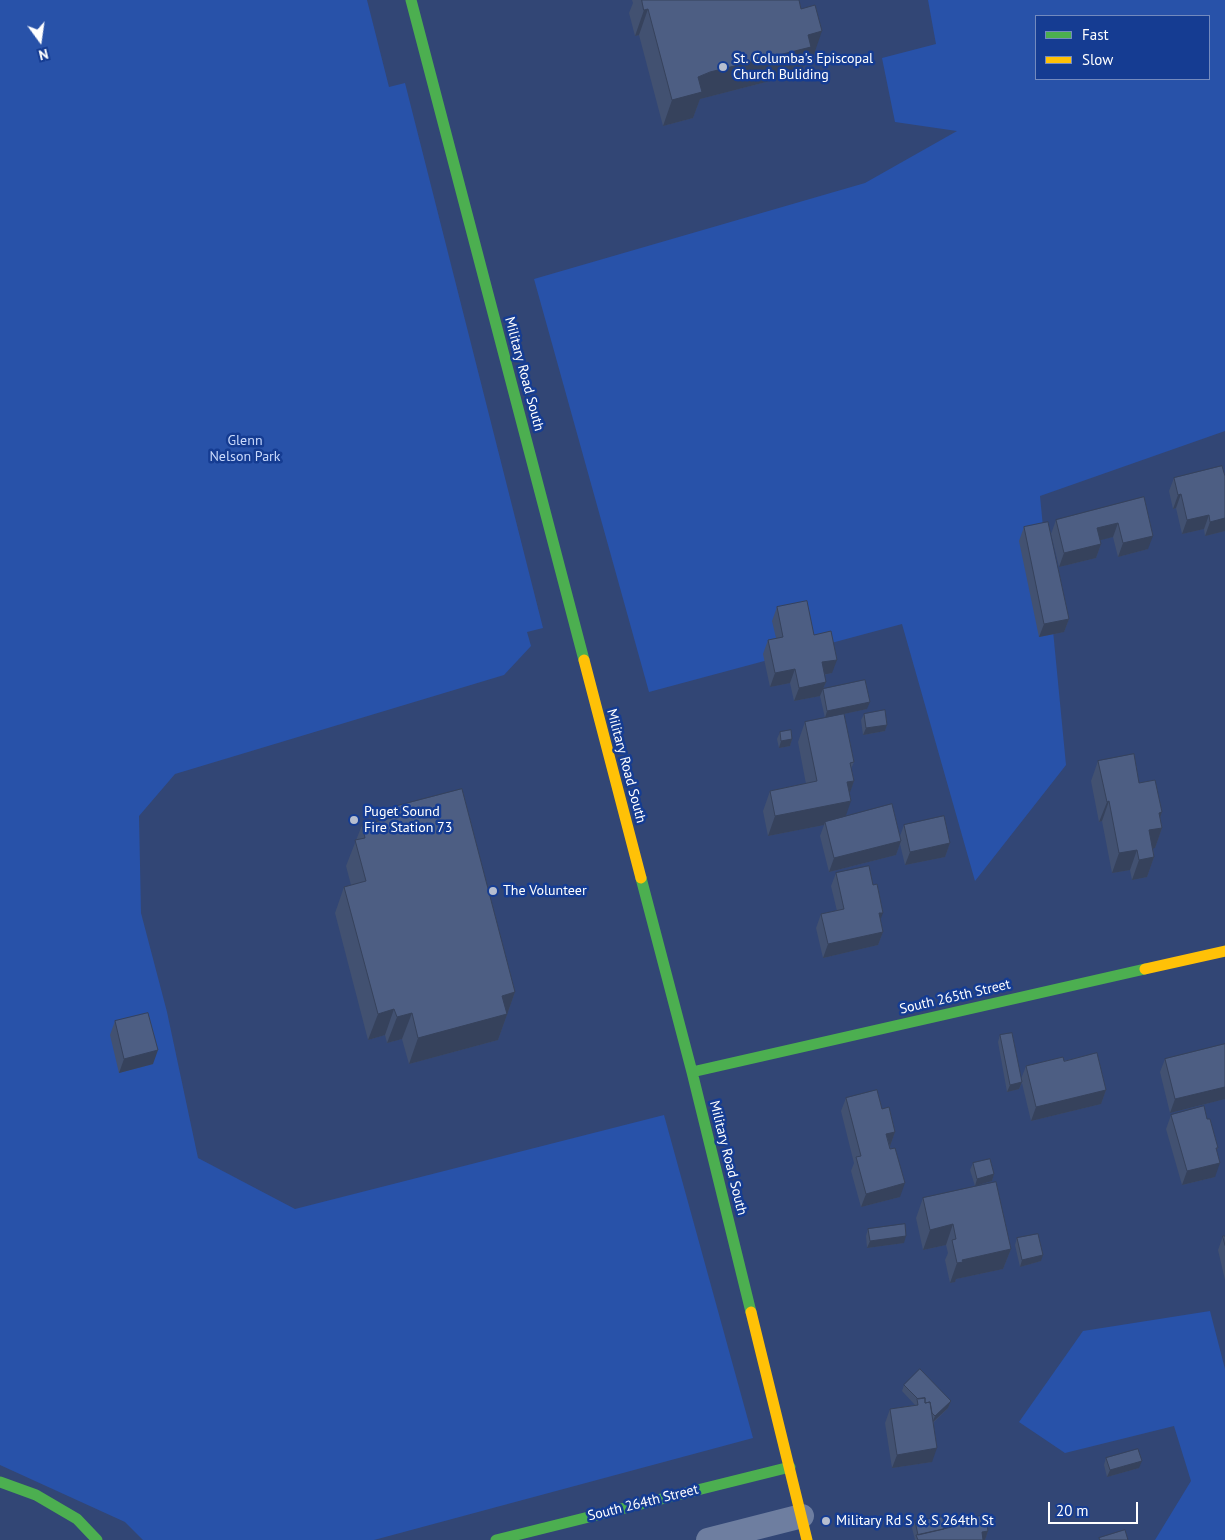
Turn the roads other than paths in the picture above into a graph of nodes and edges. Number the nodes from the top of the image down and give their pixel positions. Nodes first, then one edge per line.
1 (411, 0) edge
2 (1225, 951) edge
3 (692, 1072) junction
4 (790, 1467) junction
5 (0, 1482) edge
6 (802, 1516) junction
7 (524, 1536) edge
8 (97, 1540) edge
9 (496, 1540) edge
10 (708, 1540) edge
11 (807, 1540) edge

1 - 3 main road, Military Road South
2 - 3 main road, South 265th Street
3 - 4 main road, Military Road South
4 - 6 main road, Military Road South
4 - 7 main road, South 264th Street
5 - 8 main road
6 - 10 street
6 - 11 main road, Military Road South
7 - 9 main road, South 264th Street

